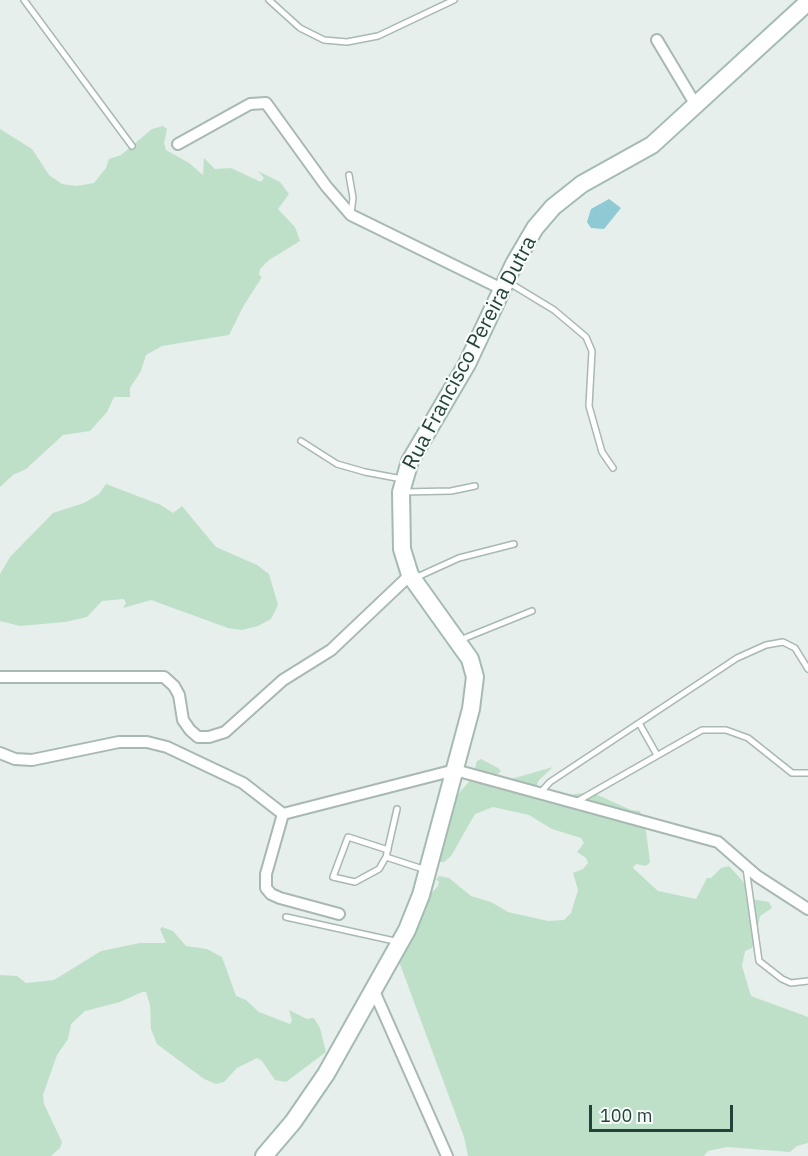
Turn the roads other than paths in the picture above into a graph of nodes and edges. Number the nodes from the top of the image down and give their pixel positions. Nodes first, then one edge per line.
1 (24, 0) edge
2 (269, 0) edge
3 (454, 0) edge
4 (808, 2) edge
5 (657, 40) dead end
6 (697, 107) junction
7 (178, 144) dead end
8 (132, 146) dead end
9 (349, 175) dead end
10 (351, 215) junction
11 (505, 285) junction
12 (301, 441) dead end
13 (613, 468) dead end
14 (402, 485) junction
15 (475, 486) dead end
16 (514, 544) dead end
17 (412, 577) junction
18 (532, 610) dead end
19 (458, 640) junction
20 (808, 669) edge
21 (0, 677) edge
22 (639, 723) junction
23 (0, 753) edge
24 (657, 755) junction
25 (455, 770) junction
26 (808, 773) edge
27 (540, 793) junction
28 (575, 803) junction
29 (397, 809) dead end
30 (283, 814) junction
31 (388, 850) junction
32 (386, 857) junction
33 (745, 866) junction
34 (427, 871) junction
35 (808, 898) edge
36 (803, 907) edge
37 (339, 914) dead end
38 (286, 917) dead end
39 (400, 942) junction
40 (808, 981) edge
41 (374, 991) junction
42 (264, 1156) edge
43 (447, 1156) edge

1 - 8 lane
2 - 3 lane
4 - 6 main road, Rua Francisco Pereira Dutra
5 - 6 street
6 - 11 main road, Rua Francisco Pereira Dutra
7 - 10 street
9 - 10 lane
10 - 11 street
11 - 13 lane
11 - 14 main road, Rua Francisco Pereira Dutra
12 - 14 lane
14 - 15 lane
14 - 17 main road, Rua Francisco Pereira Dutra
16 - 17 lane
17 - 19 main road, Rua Francisco Pereira Dutra
17 - 21 street
18 - 19 lane
19 - 25 main road, Rua Francisco Pereira Dutra
20 - 22 lane
22 - 24 lane
22 - 27 lane
23 - 30 street
24 - 26 lane
24 - 28 lane
25 - 27 street
25 - 30 street
25 - 34 main road, Rua Francisco Pereira Dutra
27 - 28 street
28 - 33 street
29 - 31 lane
30 - 37 street
31 - 32 lane
31 - 32 lane
32 - 34 lane
33 - 36 street
33 - 40 lane
34 - 39 main road, Rua Francisco Pereira Dutra
35 - 36 street
38 - 39 lane
39 - 41 main road, Rua Francisco Pereira Dutra
41 - 42 main road, Rua Francisco Pereira Dutra
41 - 43 street

